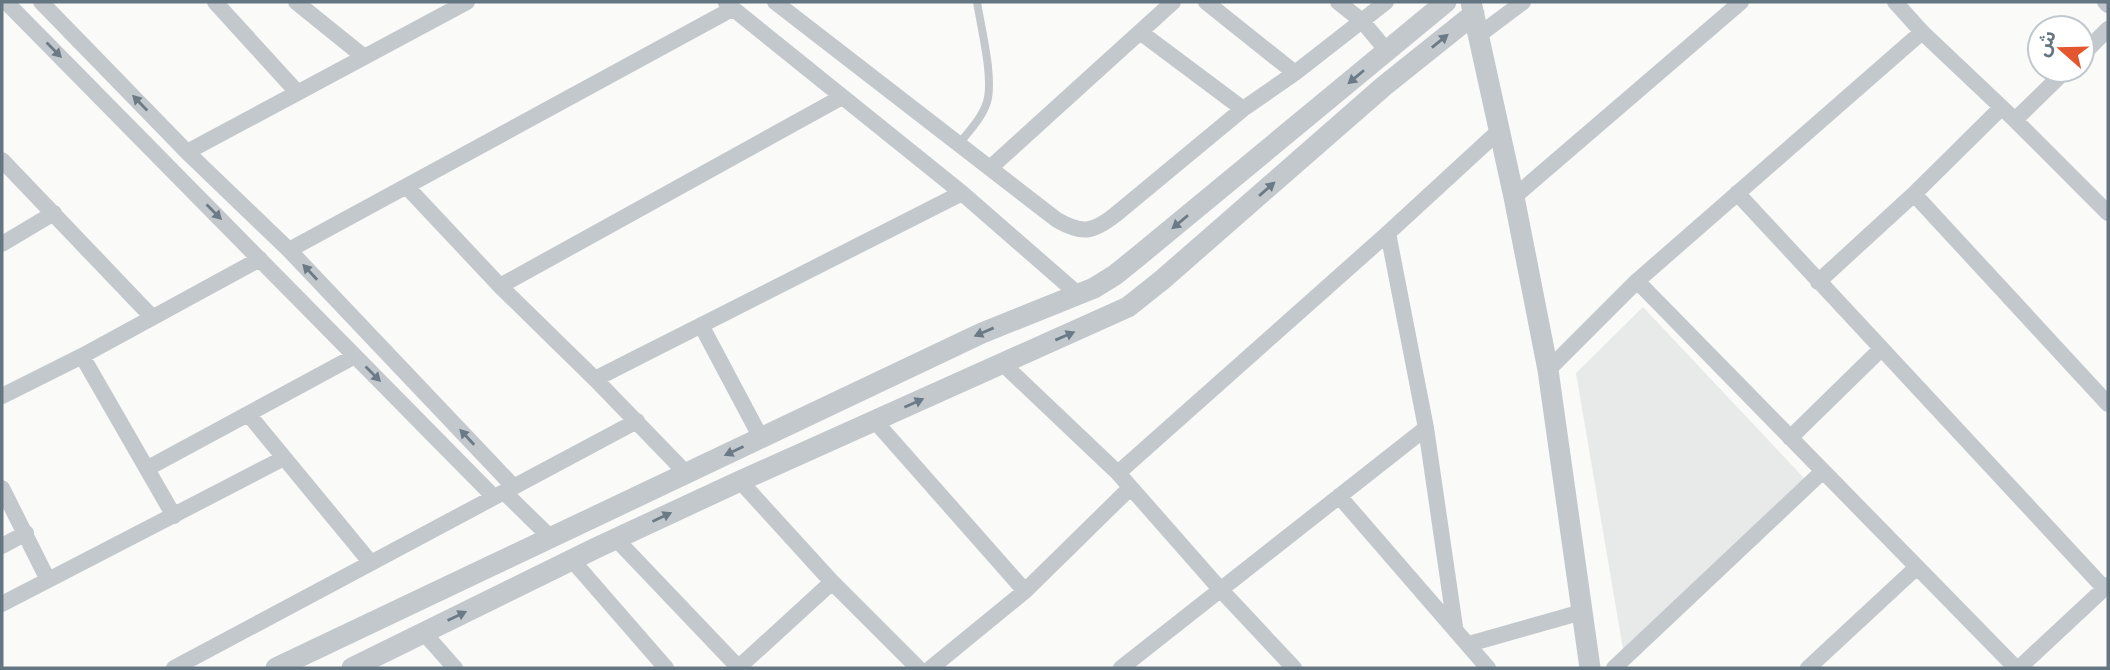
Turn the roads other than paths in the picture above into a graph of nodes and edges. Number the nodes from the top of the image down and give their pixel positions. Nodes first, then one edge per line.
1 (6, 2) edge
2 (41, 2) edge
3 (215, 2) edge
4 (296, 2) edge
5 (467, 2) edge
6 (775, 2) edge
7 (977, 2) edge
8 (1173, 2) edge
9 (1206, 2) edge
10 (1338, 2) edge
11 (1385, 2) edge
12 (1446, 2) edge
13 (1523, 2) edge
14 (1741, 2) edge
15 (1895, 2) edge
16 (728, 5) edge
17 (1475, 17) edge
18 (1362, 21) junction
19 (1140, 32) junction
20 (1922, 32) junction
21 (1387, 51) junction
22 (363, 56) junction
23 (108, 71) junction
24 (1295, 73) junction
25 (2052, 84) edge
26 (93, 90) junction
27 (297, 92) junction
28 (842, 97) junction
29 (2001, 108) junction
30 (1243, 109) junction
31 (2015, 120) junction
32 (1500, 130) junction
33 (959, 144) junction
34 (187, 152) junction
35 (2, 160) edge
36 (990, 168) junction
37 (407, 187) junction
38 (962, 193) junction
39 (1737, 193) junction
40 (1914, 194) junction
41 (1514, 197) junction
42 (54, 213) junction
43 (2108, 213) edge
44 (1388, 233) junction
45 (2, 244) edge
46 (289, 250) junction
47 (260, 259) junction
48 (1637, 281) junction
49 (1818, 282) junction
50 (500, 286) junction
51 (1079, 295) junction
52 (336, 299) junction
53 (152, 317) junction
54 (317, 317) junction
55 (701, 325) junction
56 (1881, 349) junction
57 (82, 356) junction
58 (355, 356) junction
59 (1002, 363) junction
60 (1548, 370) junction
61 (595, 379) junction
62 (855, 393) junction
63 (2, 396) edge
64 (2108, 404) edge
65 (249, 415) junction
66 (637, 421) junction
67 (874, 421) junction
68 (1426, 428) junction
69 (761, 438) junction
70 (1790, 438) junction
71 (284, 458) junction
72 (148, 468) junction
73 (1823, 471) junction
74 (686, 473) junction
75 (1118, 473) junction
76 (740, 481) junction
77 (2, 488) edge
78 (1130, 488) junction
79 (504, 492) junction
80 (1339, 496) junction
81 (174, 516) junction
82 (26, 533) junction
83 (551, 538) junction
84 (616, 539) junction
85 (2, 546) edge
86 (572, 560) junction
87 (372, 563) junction
88 (1917, 567) junction
89 (48, 580) junction
90 (832, 582) junction
91 (2106, 587) edge
92 (1220, 589) junction
93 (1025, 591) junction
94 (2, 604) edge
95 (1582, 612) junction
96 (1455, 627) junction
97 (424, 633) junction
98 (1469, 644) junction
99 (941, 665) edge
100 (174, 668) edge
101 (276, 668) edge
102 (352, 668) edge
103 (455, 668) edge
104 (666, 668) edge
105 (738, 668) edge
106 (918, 668) edge
107 (1121, 668) edge
108 (1294, 668) edge
109 (1488, 668) edge
110 (1590, 668) edge
111 (1614, 668) edge
112 (1808, 668) edge
113 (2018, 668) edge

1 -> 26 street
2 - 23 street
3 - 27 street
4 - 22 street
5 - 22 street
6 - 33 street
7 - 33 lane
8 - 19 street
9 - 24 street
10 - 18 street
11 - 18 street
12 - 21 street
13 - 17 street
14 - 41 street
15 - 20 street
16 - 28 street
16 - 37 street
17 - 32 street
59 -> 17 street
18 - 21 street
18 - 24 street
19 - 30 street
19 - 36 street
20 - 29 street
20 - 39 street
21 -> 51 street
22 - 27 street
23 - 26 street
34 -> 23 street
24 - 30 street
25 - 31 street
26 -> 47 street
27 - 34 street
28 - 38 street
28 - 50 street
29 - 31 street
29 - 40 street
30 - 36 street
31 - 43 street
32 - 41 street
32 - 44 street
33 - 36 street
34 - 46 street
35 - 42 street
37 - 46 street
37 - 50 street
38 - 51 street
38 - 55 street
39 - 48 street
39 - 49 street
40 - 49 street
40 - 64 street
41 - 60 street
42 - 45 street
42 - 53 street
44 - 68 street
44 - 75 street
52 -> 46 street
47 - 53 street
47 - 54 street
48 - 60 street
48 - 70 street
49 - 56 street
50 - 61 street
51 -> 62 street
52 - 54 street
79 -> 52 street
53 - 57 street
54 - 58 street
55 - 61 street
55 - 69 street
56 - 70 street
56 - 91 street
57 - 63 street
57 - 72 street
58 - 65 street
58 -> 79 street
67 -> 59 street
59 - 75 street
60 - 95 street
61 - 66 street
62 - 67 street
62 - 69 street
65 - 71 street
65 - 72 street
66 - 74 street
66 - 79 street
67 - 76 street
67 - 93 street
68 - 80 street
68 - 96 street
69 -> 74 street
70 - 73 street
71 - 81 street
71 - 87 street
72 - 81 street
73 - 88 street
73 - 111 street
74 - 83 street
75 - 78 street
84 -> 76 street
76 - 90 street
77 - 82 street
78 - 92 street
78 - 93 street
79 - 83 street
79 - 87 street
80 - 92 street
80 - 96 street
81 - 89 street
82 - 85 street
82 - 89 street
83 - 101 street
84 - 86 street
84 - 105 street
97 -> 86 street
86 - 104 street
87 - 100 street
88 - 112 street
88 - 113 street
89 - 94 street
90 - 105 street
90 - 106 street
91 - 113 street
92 - 107 street
92 - 108 street
93 - 99 street
95 - 98 street
95 - 110 street
96 - 98 street
97 - 102 street
97 - 103 street
98 - 109 street

